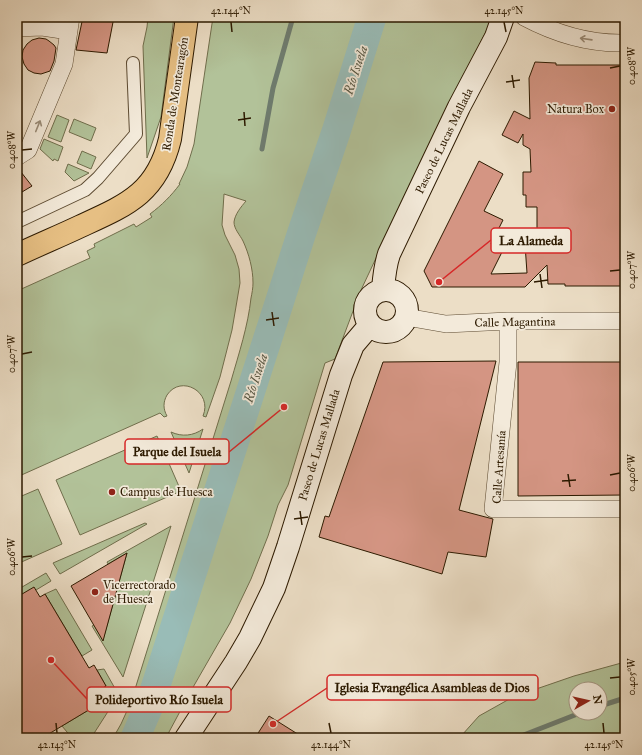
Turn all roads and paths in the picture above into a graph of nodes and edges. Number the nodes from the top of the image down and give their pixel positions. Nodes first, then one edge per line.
1 (187, 17) edge
2 (503, 17) edge
3 (524, 17) edge
4 (70, 24) edge
5 (17, 28) edge
6 (625, 43) edge
7 (133, 63) dead end
8 (17, 157) edge
9 (17, 222) edge
10 (17, 255) edge
11 (383, 289) junction
12 (406, 316) junction
13 (625, 321) edge
14 (508, 322) junction
15 (370, 325) junction
16 (625, 509) edge
17 (186, 738) edge

1 - 10 main road, Ronda de Montearagón
2 - 11 main road, Paseo de Lucas Mallada
6 -> 3 street
4 - 5 street
8 -> 4 street
7 - 9 street
11 - 12 main road
11 - 15 main road
12 - 14 street, Calle Magantina
12 - 15 main road
13 - 14 street, Calle Magantina
14 - 16 street, Calle Artesanía
15 - 17 main road, Paseo de Lucas Mallada

